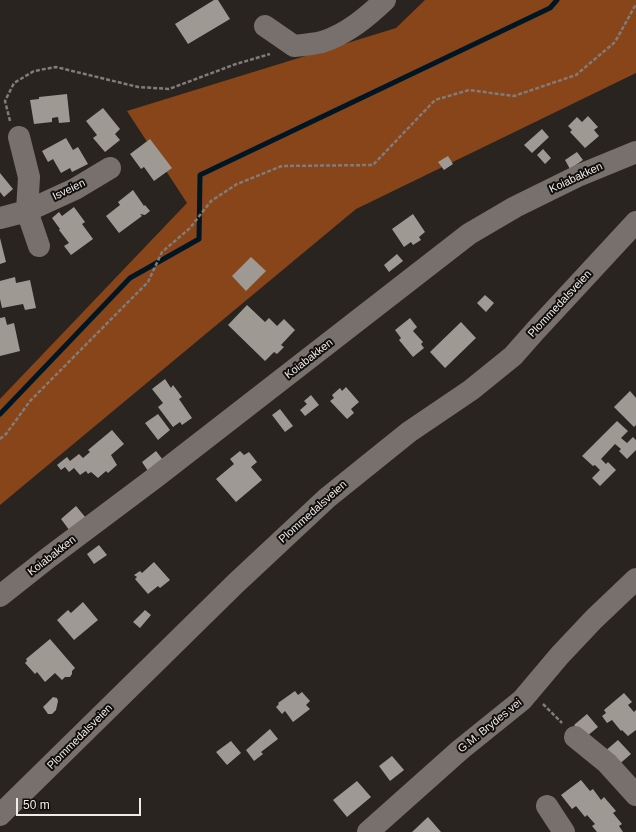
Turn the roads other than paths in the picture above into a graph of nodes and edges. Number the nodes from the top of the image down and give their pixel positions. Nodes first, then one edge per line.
1 (385, 0) edge
2 (265, 26) dead end
3 (19, 137) road end
4 (636, 152) edge
5 (110, 168) dead end
6 (27, 211) junction
7 (0, 218) edge
8 (636, 222) edge
9 (39, 246) dead end
10 (636, 579) edge
11 (0, 596) edge
12 (575, 737) road end
13 (636, 795) edge
14 (547, 806) dead end
15 (0, 815) edge
16 (368, 832) edge
17 (564, 832) edge

1 - 2 street
3 - 6 street
4 - 11 street, Koiabakken
5 - 6 street, Isveien
6 - 7 street, Isveien
6 - 9 street
8 - 15 street, Plommedalsveien
10 - 16 street, G.M. Brydes vei
12 - 13 street
14 - 17 street

